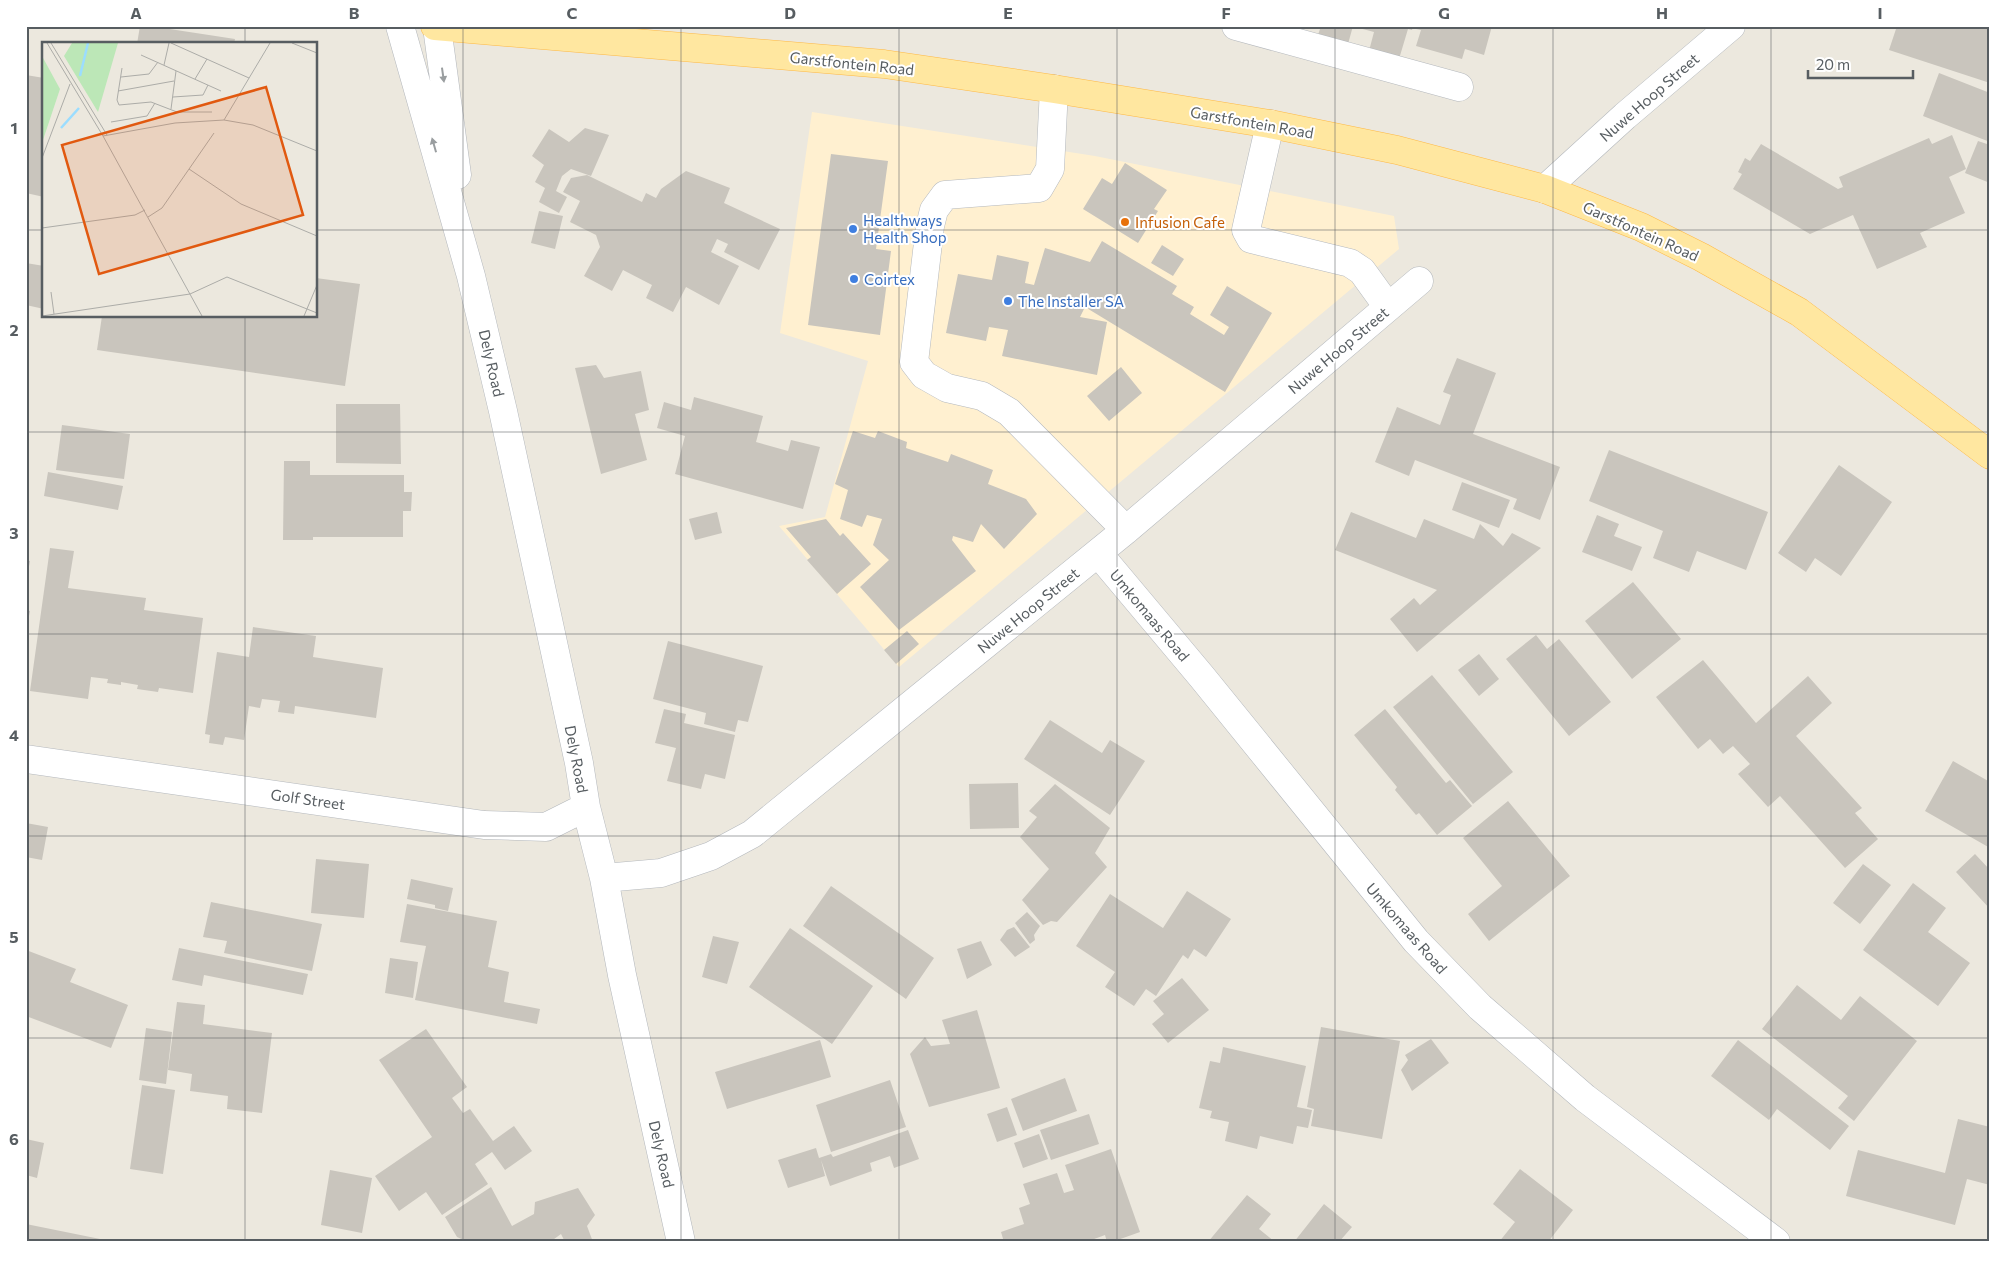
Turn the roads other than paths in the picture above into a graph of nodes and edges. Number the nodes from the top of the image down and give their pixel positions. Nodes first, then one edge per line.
1 (400, 26) edge
2 (436, 26) edge
3 (1236, 26) edge
4 (1731, 26) edge
5 (1460, 87) dead end
6 (1054, 89) junction
7 (1270, 124) junction
8 (1545, 189) junction
9 (472, 276) junction
10 (1419, 281) dead end
11 (1388, 307) junction
12 (1990, 455) edge
13 (1126, 530) junction
14 (1098, 553) junction
15 (26, 760) edge
16 (586, 807) junction
17 (604, 878) junction
18 (681, 1242) edge
19 (1776, 1242) edge

9 -> 1 street, Dely Road
2 - 6 main road, Garstfontein Road
2 -> 9 street, Dely Road
3 - 5 street
4 - 8 street, Nuwe Hoop Street
6 - 7 main road, Garstfontein Road
6 - 13 street
7 - 8 main road, Garstfontein Road
7 - 11 street
8 - 12 main road, Garstfontein Road
9 - 16 street, Dely Road
10 - 11 street, Nuwe Hoop Street
11 - 13 street, Nuwe Hoop Street
13 - 14 street, Nuwe Hoop Street
14 - 17 street, Nuwe Hoop Street
14 - 19 street, Umkomaas Road
15 - 16 street, Golf Street
16 - 17 street, Dely Road
17 - 18 street, Dely Road

